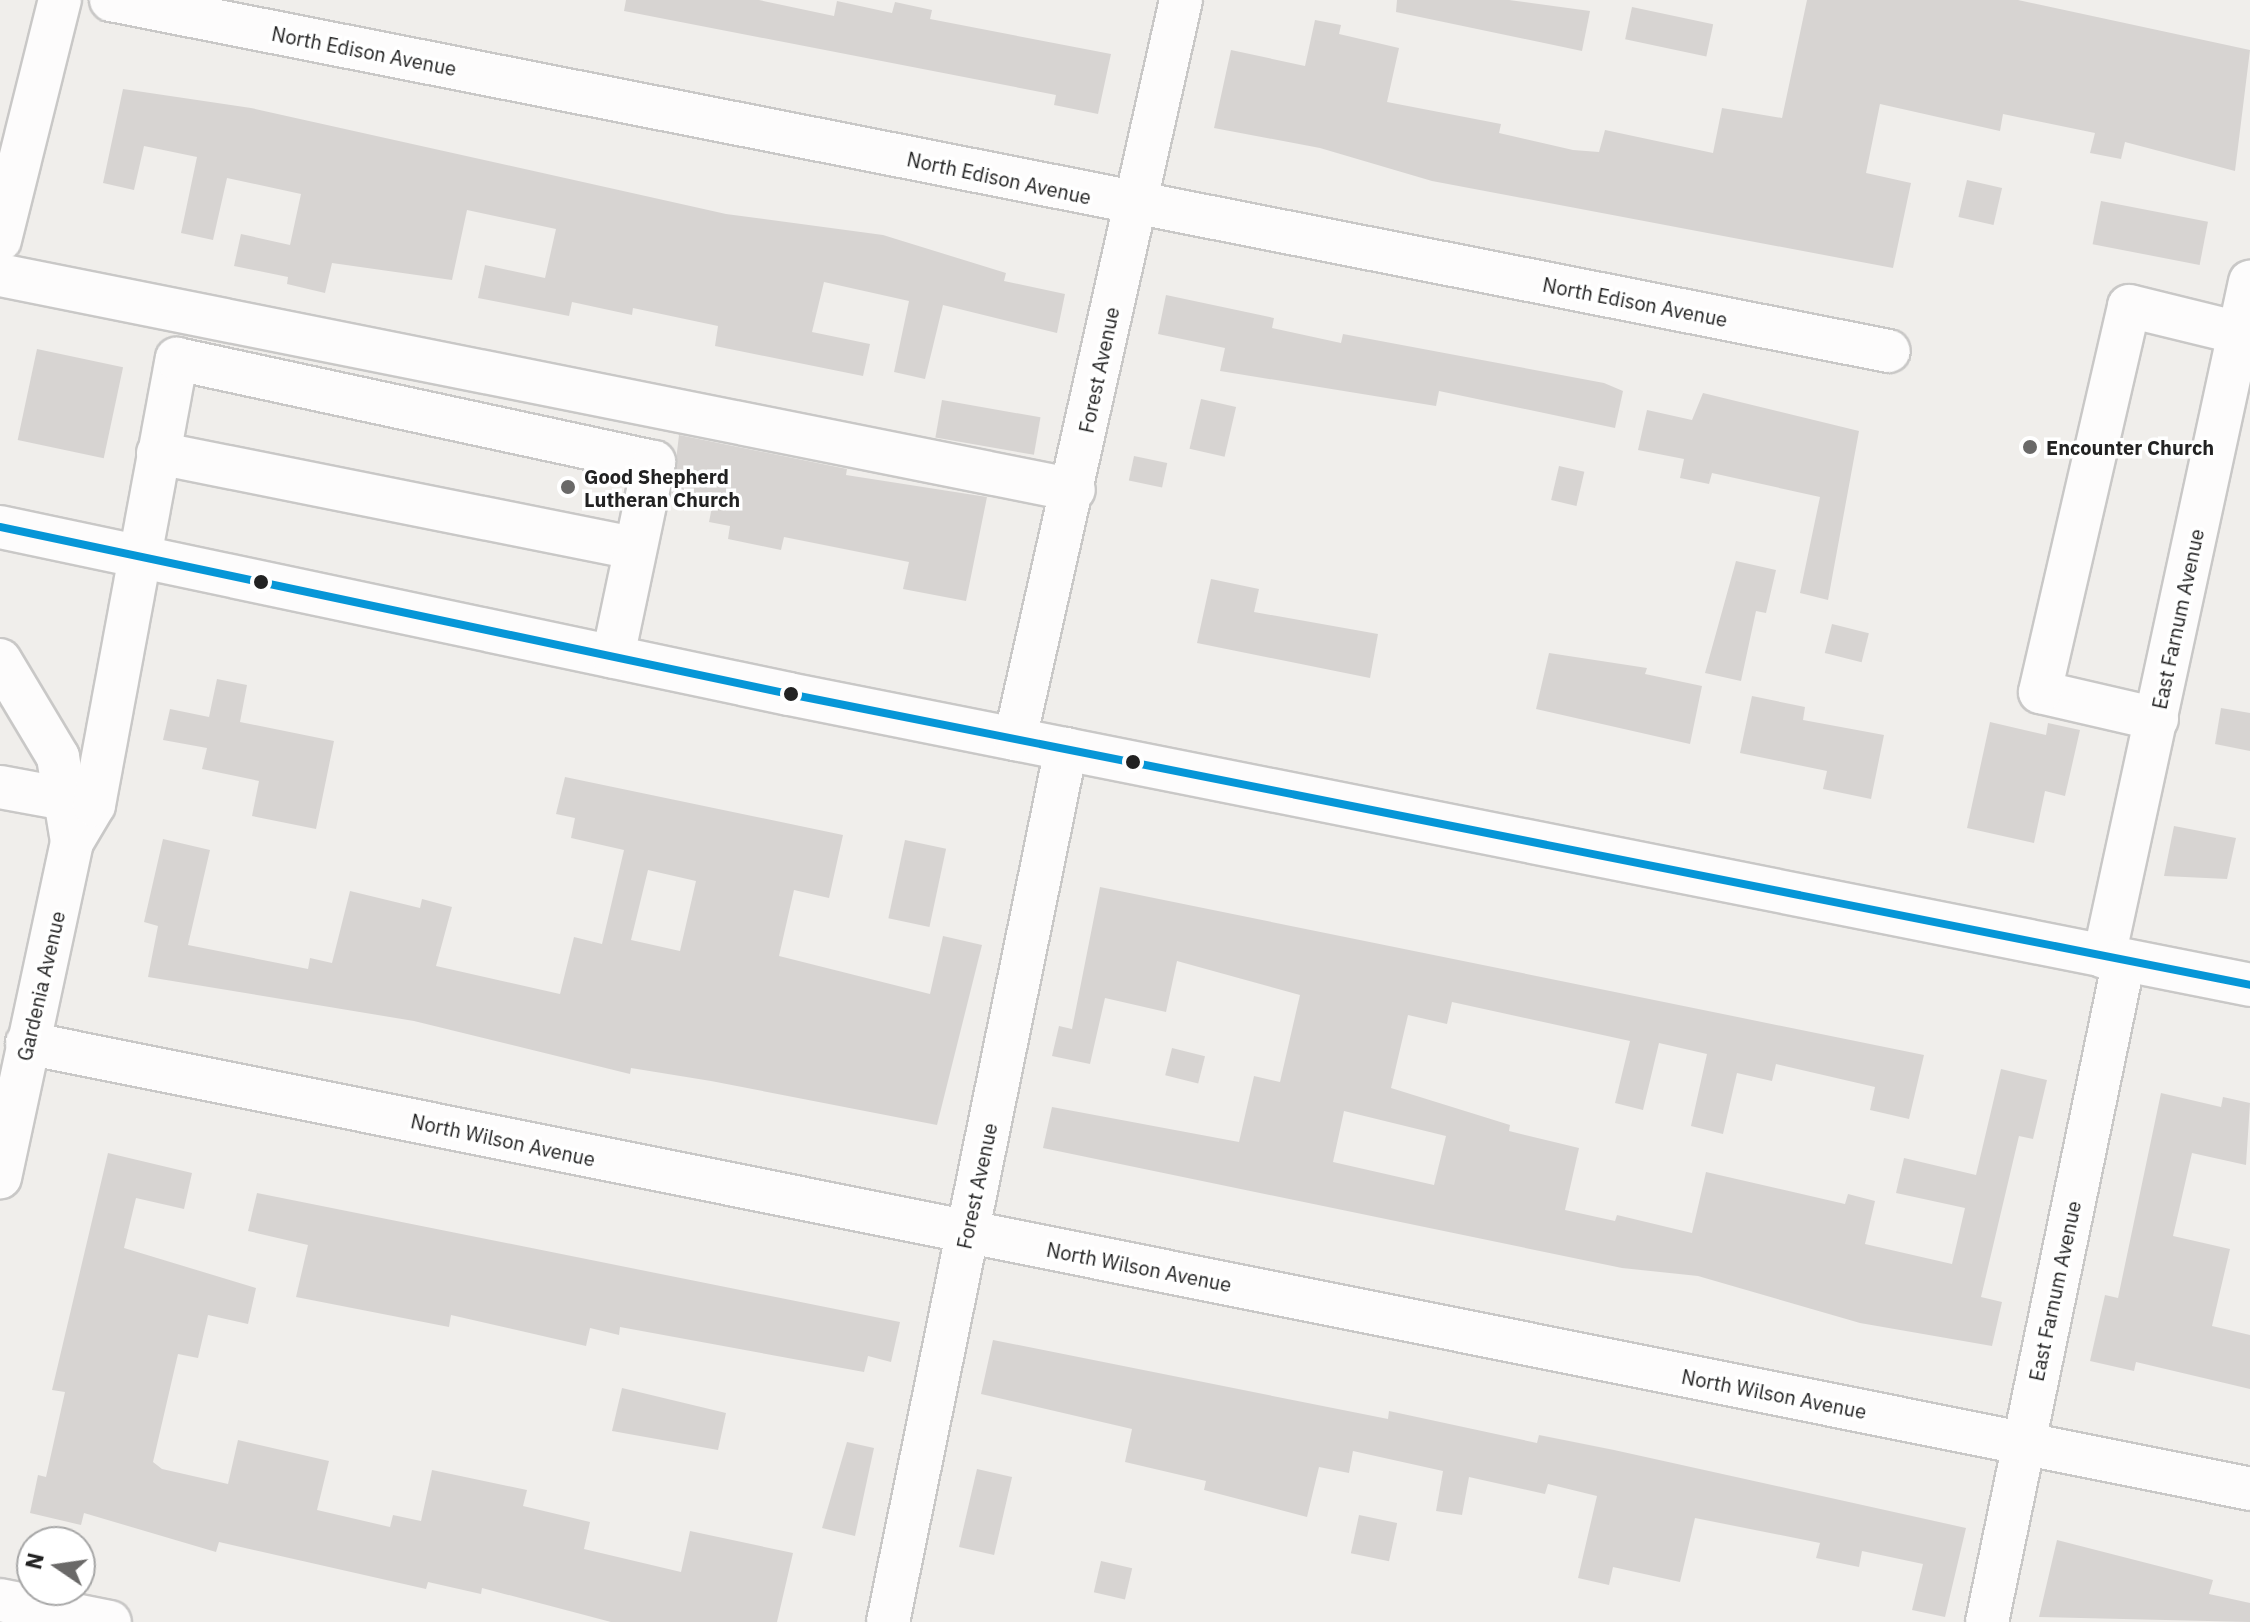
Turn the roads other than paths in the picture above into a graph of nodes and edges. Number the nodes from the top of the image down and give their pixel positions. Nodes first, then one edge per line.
1 (60, 0) edge
2 (111, 0) edge
3 (1181, 0) edge
4 (1135, 206) junction
5 (1, 228) edge
6 (0, 275) edge
7 (2250, 282) edge
8 (2239, 333) junction
9 (1889, 351) dead end
10 (158, 453) junction
11 (1074, 490) junction
12 (0, 527) edge
13 (635, 548) junction
14 (145, 555) junction
15 (613, 657) junction
16 (0, 660) edge
17 (2157, 719) junction
18 (1015, 739) junction
19 (1066, 749) junction
20 (0, 787) edge
21 (70, 800) junction
22 (72, 842) junction
23 (2114, 959) junction
24 (2250, 985) edge
25 (20, 1021) edge
26 (0, 1177) edge
27 (967, 1234) junction
28 (2023, 1444) junction
29 (2250, 1489) edge
30 (0, 1600) edge
31 (110, 1622) edge
32 (888, 1622) edge
33 (1987, 1622) edge

1 - 5 street
2 - 4 street, North Edison Avenue
3 - 4 street, Forest Avenue
4 - 9 street, North Edison Avenue
4 - 11 street, Forest Avenue
6 - 11 street
7 - 8 street, East Farnum Avenue
8 - 17 street, East Farnum Avenue
8 - 17 street
10 - 13 street
10 - 13 street, Gardenia Avenue
10 - 14 street, Gardenia Avenue
11 - 18 street, Forest Avenue
12 - 14 street
13 - 15 street
14 - 15 street
14 - 22 street, Gardenia Avenue
15 - 18 street
16 - 21 street, Gardenia Avenue
17 - 23 street, East Farnum Avenue
18 - 19 street
19 - 23 street
19 - 27 street, Forest Avenue
20 - 21 street
21 - 22 street, Gardenia Avenue
22 - 25 street, Gardenia Avenue
23 - 24 street
23 - 28 street, East Farnum Avenue
25 - 26 street, Gardenia Avenue
25 - 27 street, North Wilson Avenue
27 - 28 street, North Wilson Avenue
27 - 32 street, Forest Avenue
28 - 29 street, North Wilson Avenue
28 - 33 street, East Farnum Avenue
30 - 31 street

